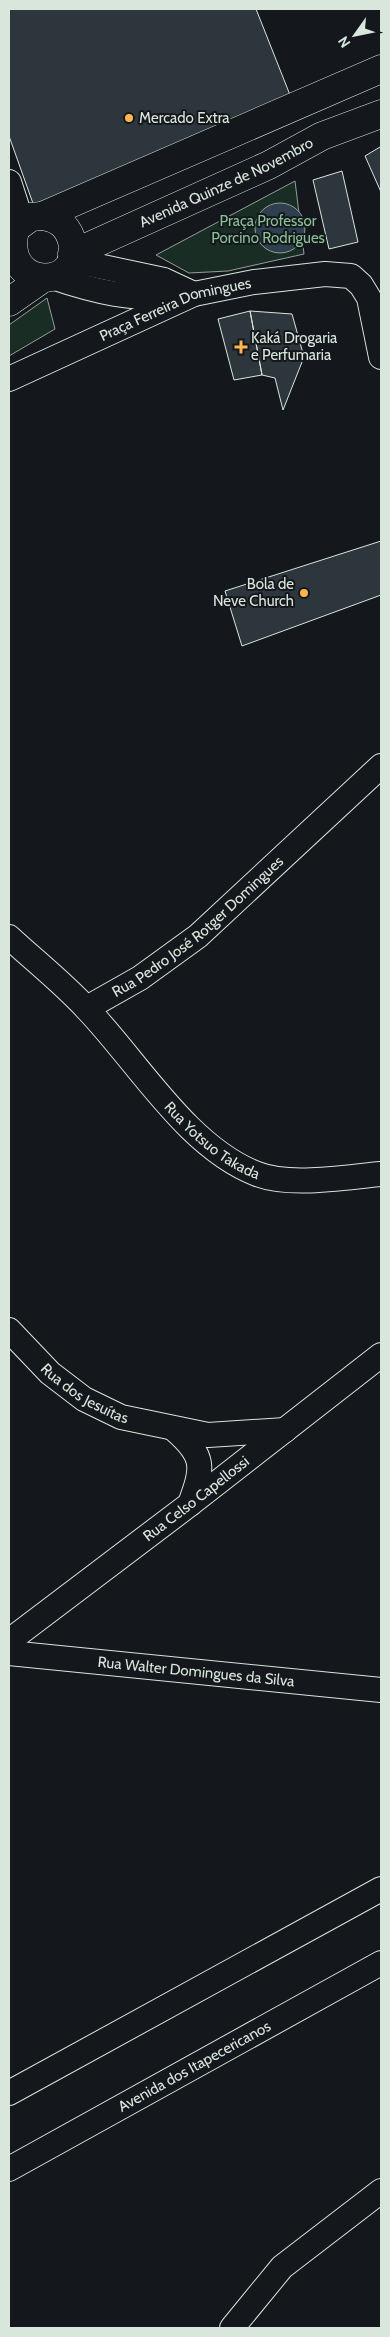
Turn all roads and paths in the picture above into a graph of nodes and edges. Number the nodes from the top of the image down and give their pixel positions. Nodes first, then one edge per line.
1 (381, 69) edge
2 (381, 114) edge
3 (9, 182) edge
4 (22, 225) edge
5 (59, 268) junction
6 (194, 294) junction
7 (9, 302) edge
8 (381, 358) edge
9 (9, 379) edge
10 (381, 766) edge
11 (9, 937) edge
12 (87, 1008) junction
13 (381, 1174) edge
14 (9, 1330) edge
15 (381, 1355) edge
16 (175, 1430) junction
17 (285, 1430) junction
18 (190, 1504) junction
19 (9, 1641) edge
20 (9, 1653) edge
21 (378, 1686) edge
22 (381, 1889) edge
23 (381, 1963) edge
24 (9, 2093) edge
25 (9, 2169) edge
26 (381, 2191) edge
27 (232, 2328) edge

1 - 4 main road
2 - 5 main road, Avenida Quinze de Novembro
3 - 4 street
4 - 5 main road
4 - 5 main road
5 - 6 street
5 - 7 main road, Avenida Quinze de Novembro
6 - 8 street, Praça Ferreira Domingues
6 - 9 street, Praça Ferreira Domingues
10 - 12 street, Rua Pedro José Rotger Domingues
11 - 12 street
12 - 13 street, Rua Yotsuo Takada
14 - 16 street, Rua dos Jesuítas
15 - 17 street, Rua Celso Capellossi
16 - 17 street, Rua dos Jesuítas
16 - 18 street
17 - 18 street, Rua Celso Capellossi
18 - 19 street, Rua Celso Capellossi
20 - 21 street, Rua Walter Domingues da Silva
22 - 24 street
23 - 25 street, Avenida dos Itapecericanos
26 - 27 street

